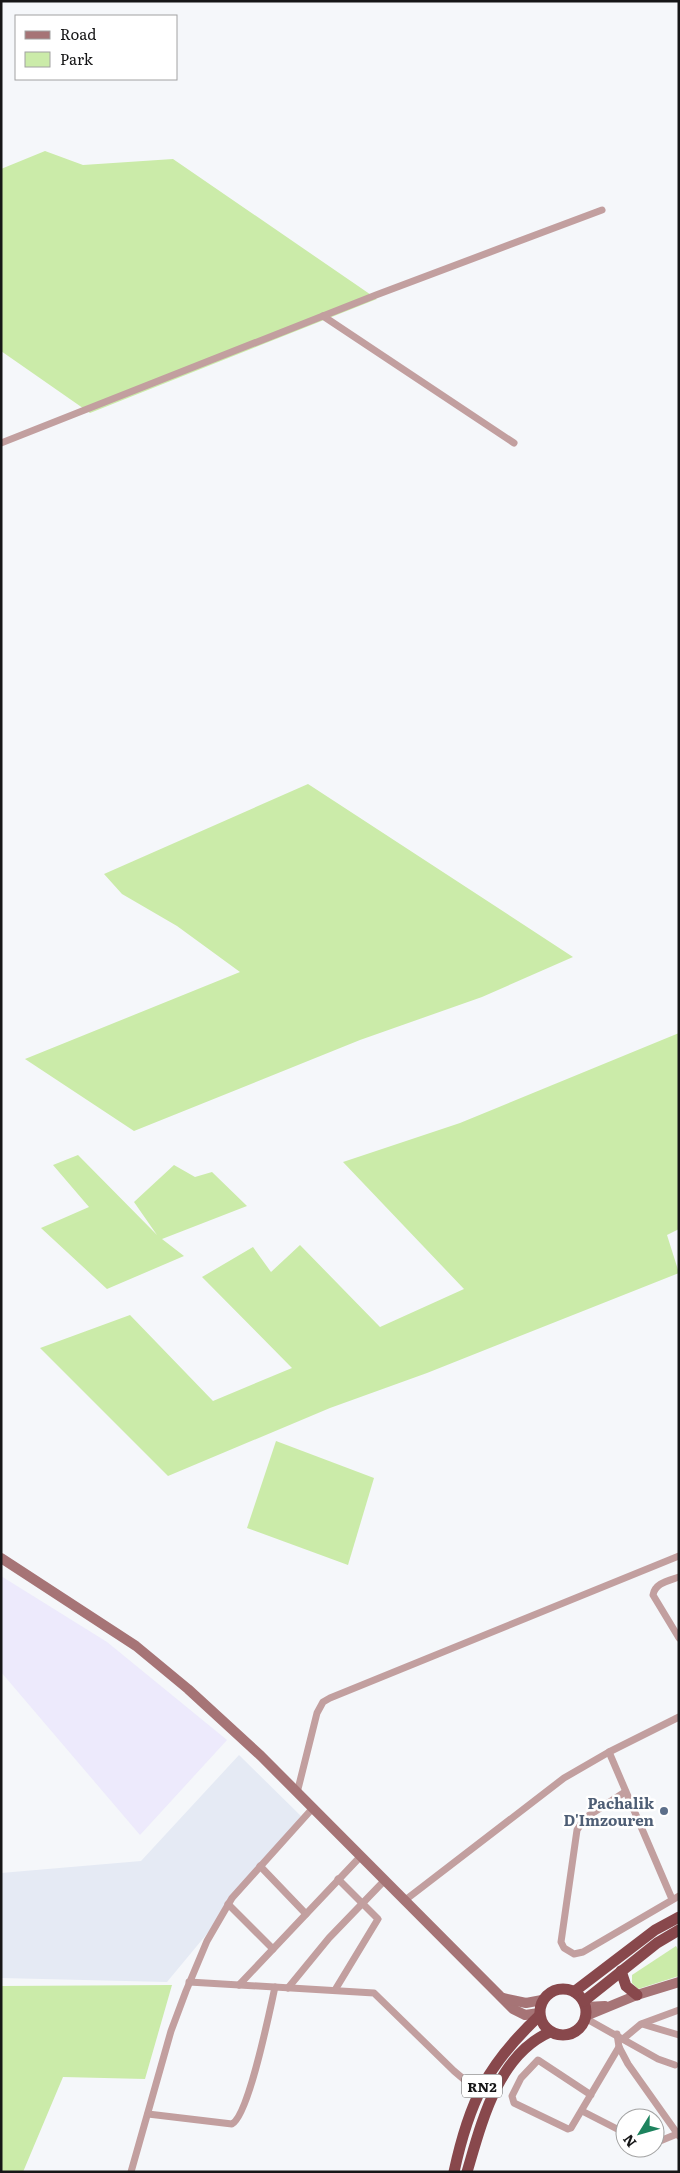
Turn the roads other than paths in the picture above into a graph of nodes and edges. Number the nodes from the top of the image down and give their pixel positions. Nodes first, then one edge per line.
1 (602, 210) dead end
2 (323, 316) junction
3 (1, 443) edge
4 (514, 443) dead end
5 (679, 1556) edge
6 (1, 1558) edge
7 (679, 1577) edge
8 (679, 1638) edge
9 (679, 1717) edge
10 (609, 1752) junction
11 (625, 1792) junction
12 (297, 1793) junction
13 (312, 1809) junction
14 (360, 1857) junction
15 (260, 1866) junction
16 (338, 1879) junction
17 (384, 1881) junction
18 (675, 1897) edge
19 (404, 1901) junction
20 (362, 1903) junction
21 (228, 1904) junction
22 (306, 1914) junction
23 (679, 1917) edge
24 (679, 1930) edge
25 (273, 1949) junction
26 (621, 1971) junction
27 (189, 1982) junction
28 (679, 1982) edge
29 (239, 1985) junction
30 (275, 1987) junction
31 (288, 1988) junction
32 (335, 1990) junction
33 (574, 1991) junction
34 (637, 1995) junction
35 (502, 1998) junction
36 (542, 2000) junction
37 (679, 2010) edge
38 (585, 2011) junction
39 (539, 2014) junction
40 (641, 2024) junction
41 (550, 2032) junction
42 (617, 2034) junction
43 (679, 2035) edge
44 (623, 2039) junction
45 (619, 2048) junction
46 (675, 2065) dead end
47 (479, 2092) junction
48 (591, 2095) junction
49 (582, 2111) junction
50 (148, 2114) junction
51 (615, 2128) edge
52 (678, 2135) edge
53 (665, 2140) edge
54 (131, 2172) edge
55 (454, 2172) edge
56 (467, 2172) edge

1 - 2 street
2 - 3 street
2 - 4 street
5 - 12 street
6 - 12 main road
7 - 8 street
9 - 10 street
10 - 11 street
10 - 19 street
11 - 18 street
11 - 18 street
12 - 13 main road
13 - 14 main road
13 - 15 street
14 - 16 street
14 - 17 main road
15 - 21 street
15 - 22 street
16 - 20 street
16 - 22 street
17 - 19 main road
17 - 20 street
19 - 35 main road
20 - 31 street
20 - 32 street
21 - 25 street
21 - 27 street
22 - 25 street
23 - 33 highway
24 - 26 highway, RN2
25 - 29 street
26 - 34 highway
26 - 38 highway, RN2
27 - 29 street
27 - 50 street
28 - 34 main road
29 - 30 street
30 - 31 street
30 - 50 street
31 - 32 street
32 - 47 street
33 - 36 highway
33 - 38 highway
34 - 38 main road
35 - 36 main road
35 - 39 main road
36 - 39 highway
37 - 40 street
38 - 41 highway, RN2
38 - 42 street
39 - 41 highway
39 - 47 highway, RN2
40 - 43 street
40 - 44 street
41 - 56 highway, RN2
42 - 44 street
42 - 45 street
44 - 46 street
45 - 48 street
45 - 52 street
47 - 55 highway, RN2
48 - 49 street
48 - 49 street
49 - 51 street
50 - 54 street
52 - 53 street

